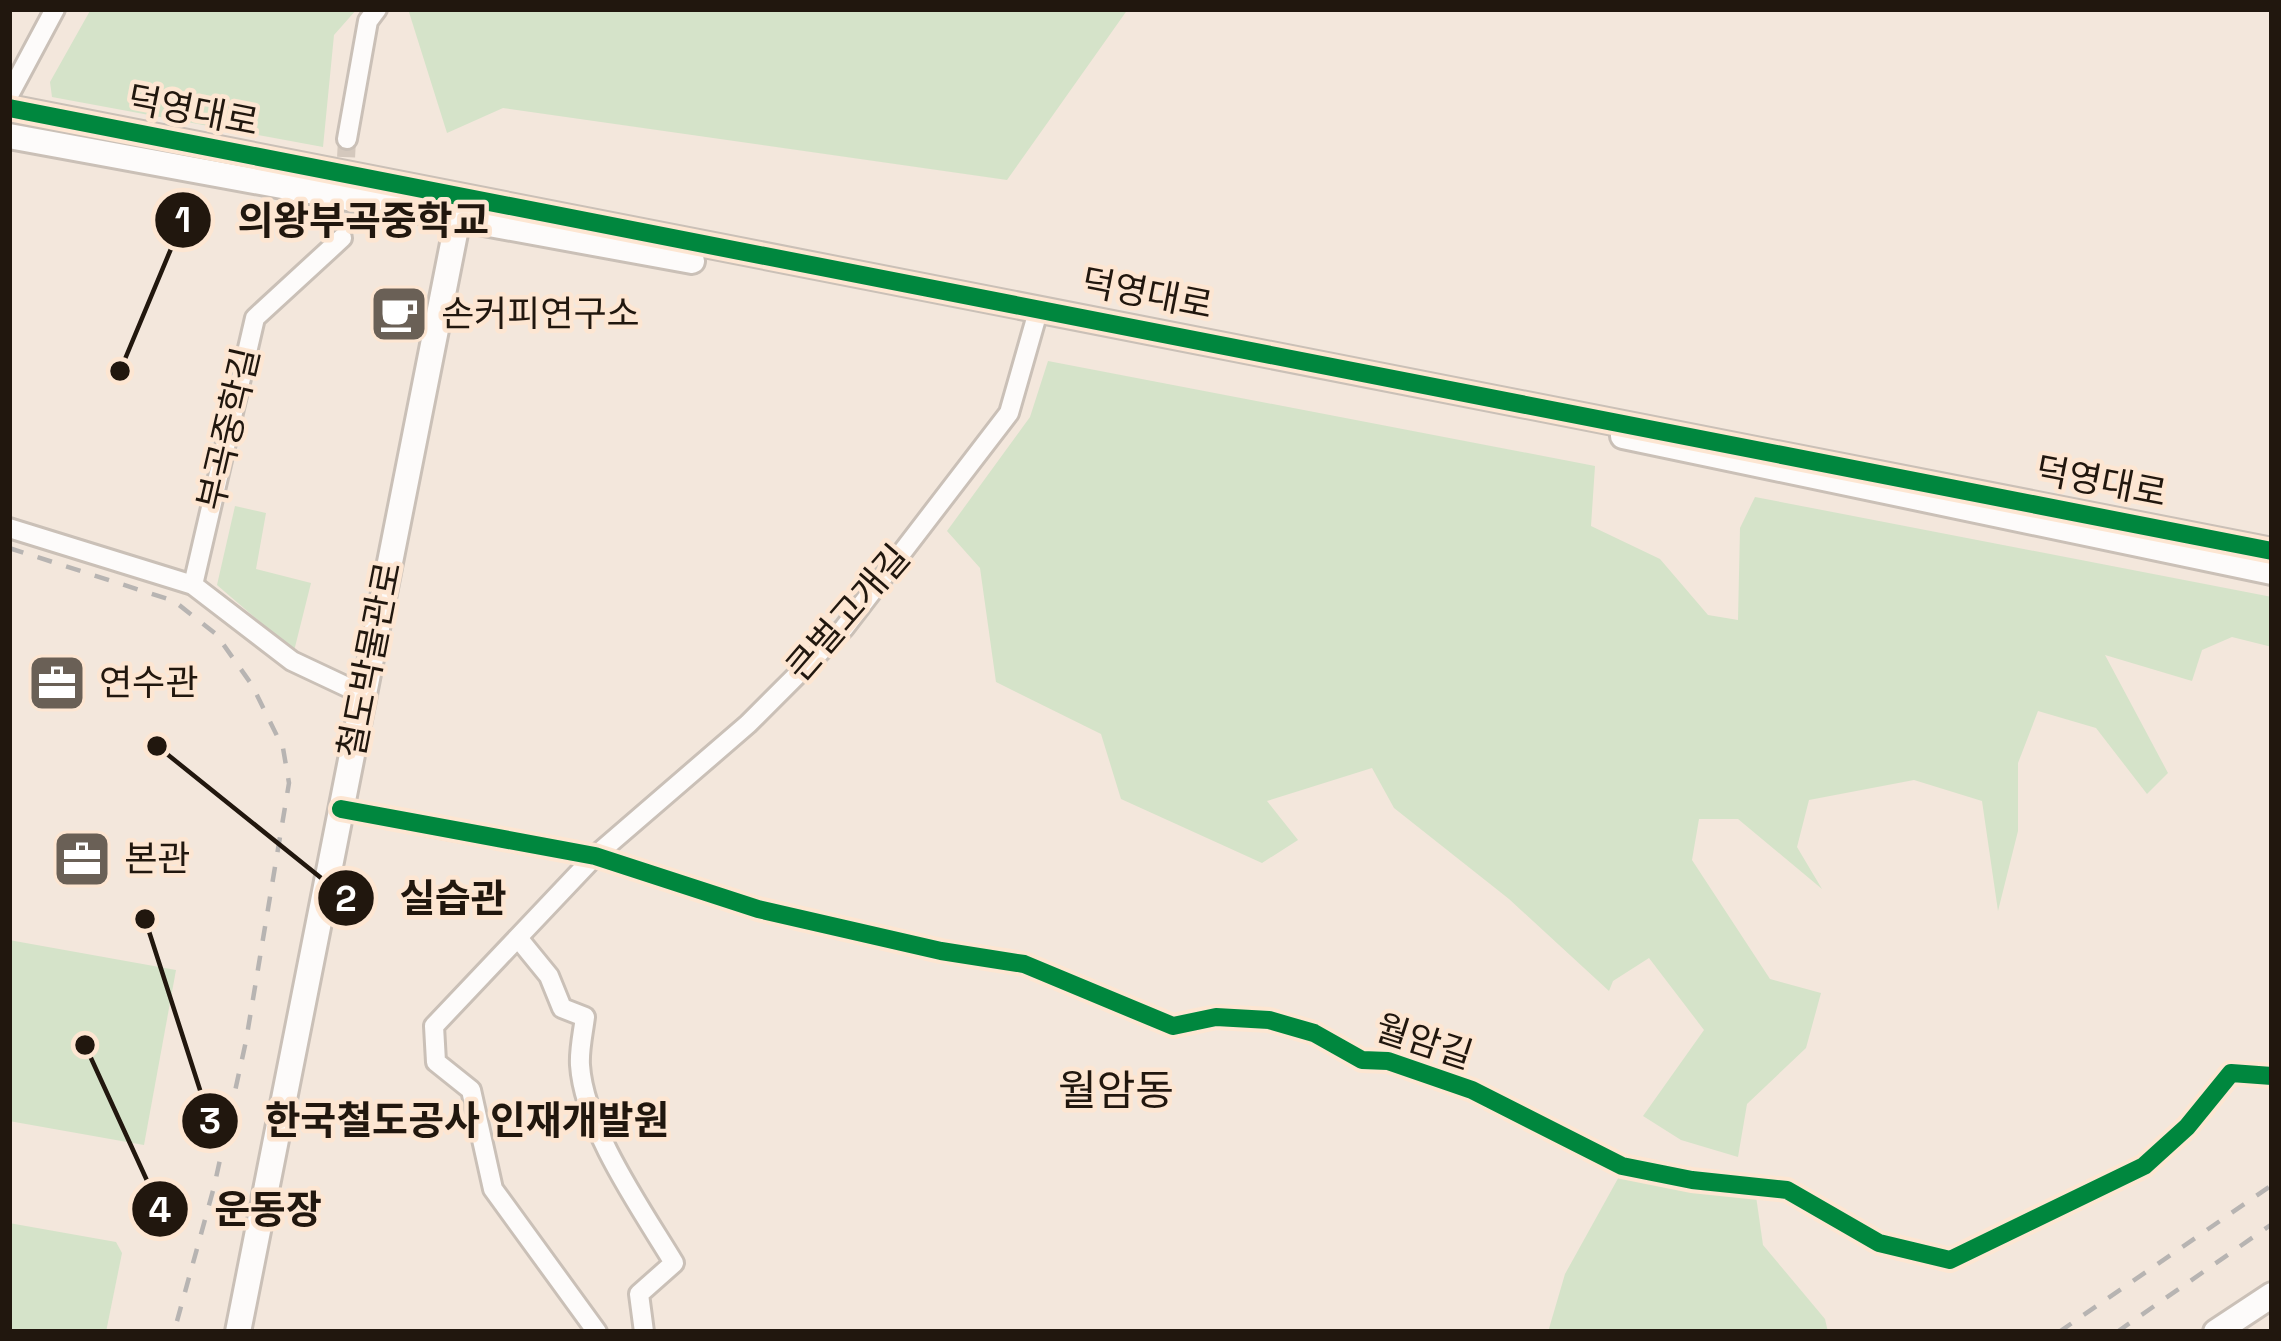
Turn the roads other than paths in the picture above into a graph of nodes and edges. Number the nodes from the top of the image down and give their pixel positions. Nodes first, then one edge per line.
1 (55, 9) edge
2 (373, 15) edge
3 (9, 95) edge
4 (9, 108) edge
5 (9, 136) edge
6 (347, 140) tunnel mouth
7 (460, 209) junction
8 (342, 238) tunnel mouth
9 (1037, 315) junction
10 (9, 528) edge
11 (2272, 551) edge
12 (2272, 572) edge
13 (193, 585) junction
14 (361, 693) junction
15 (341, 808) junction
16 (384, 818) tunnel mouth
17 (424, 825) tunnel mouth
18 (595, 856) junction
19 (518, 938) junction
20 (2272, 1076) edge
21 (2272, 1295) edge
22 (238, 1332) edge
23 (597, 1332) edge
24 (644, 1332) edge
25 (2216, 1332) edge

1 - 3 street
2 - 6 street
4 - 7 street, 덕영대로
5 - 7 street, 덕영대로
7 - 9 street, 덕영대로
7 - 14 street, 철도박물관로
8 - 13 street, 부곡중학길
9 - 11 street, 덕영대로
9 - 12 street, 덕영대로
9 - 18 street, 큰벌고개길
10 - 13 street
13 - 14 street
14 - 15 street, 철도박물관로
15 - 16 street
15 - 22 street, 철도박물관로
17 - 18 street, 월암길
18 - 19 street, 큰벌고개길
18 - 20 street, 월암길
19 - 23 street, 큰벌고개길
19 - 24 street
21 - 25 street

